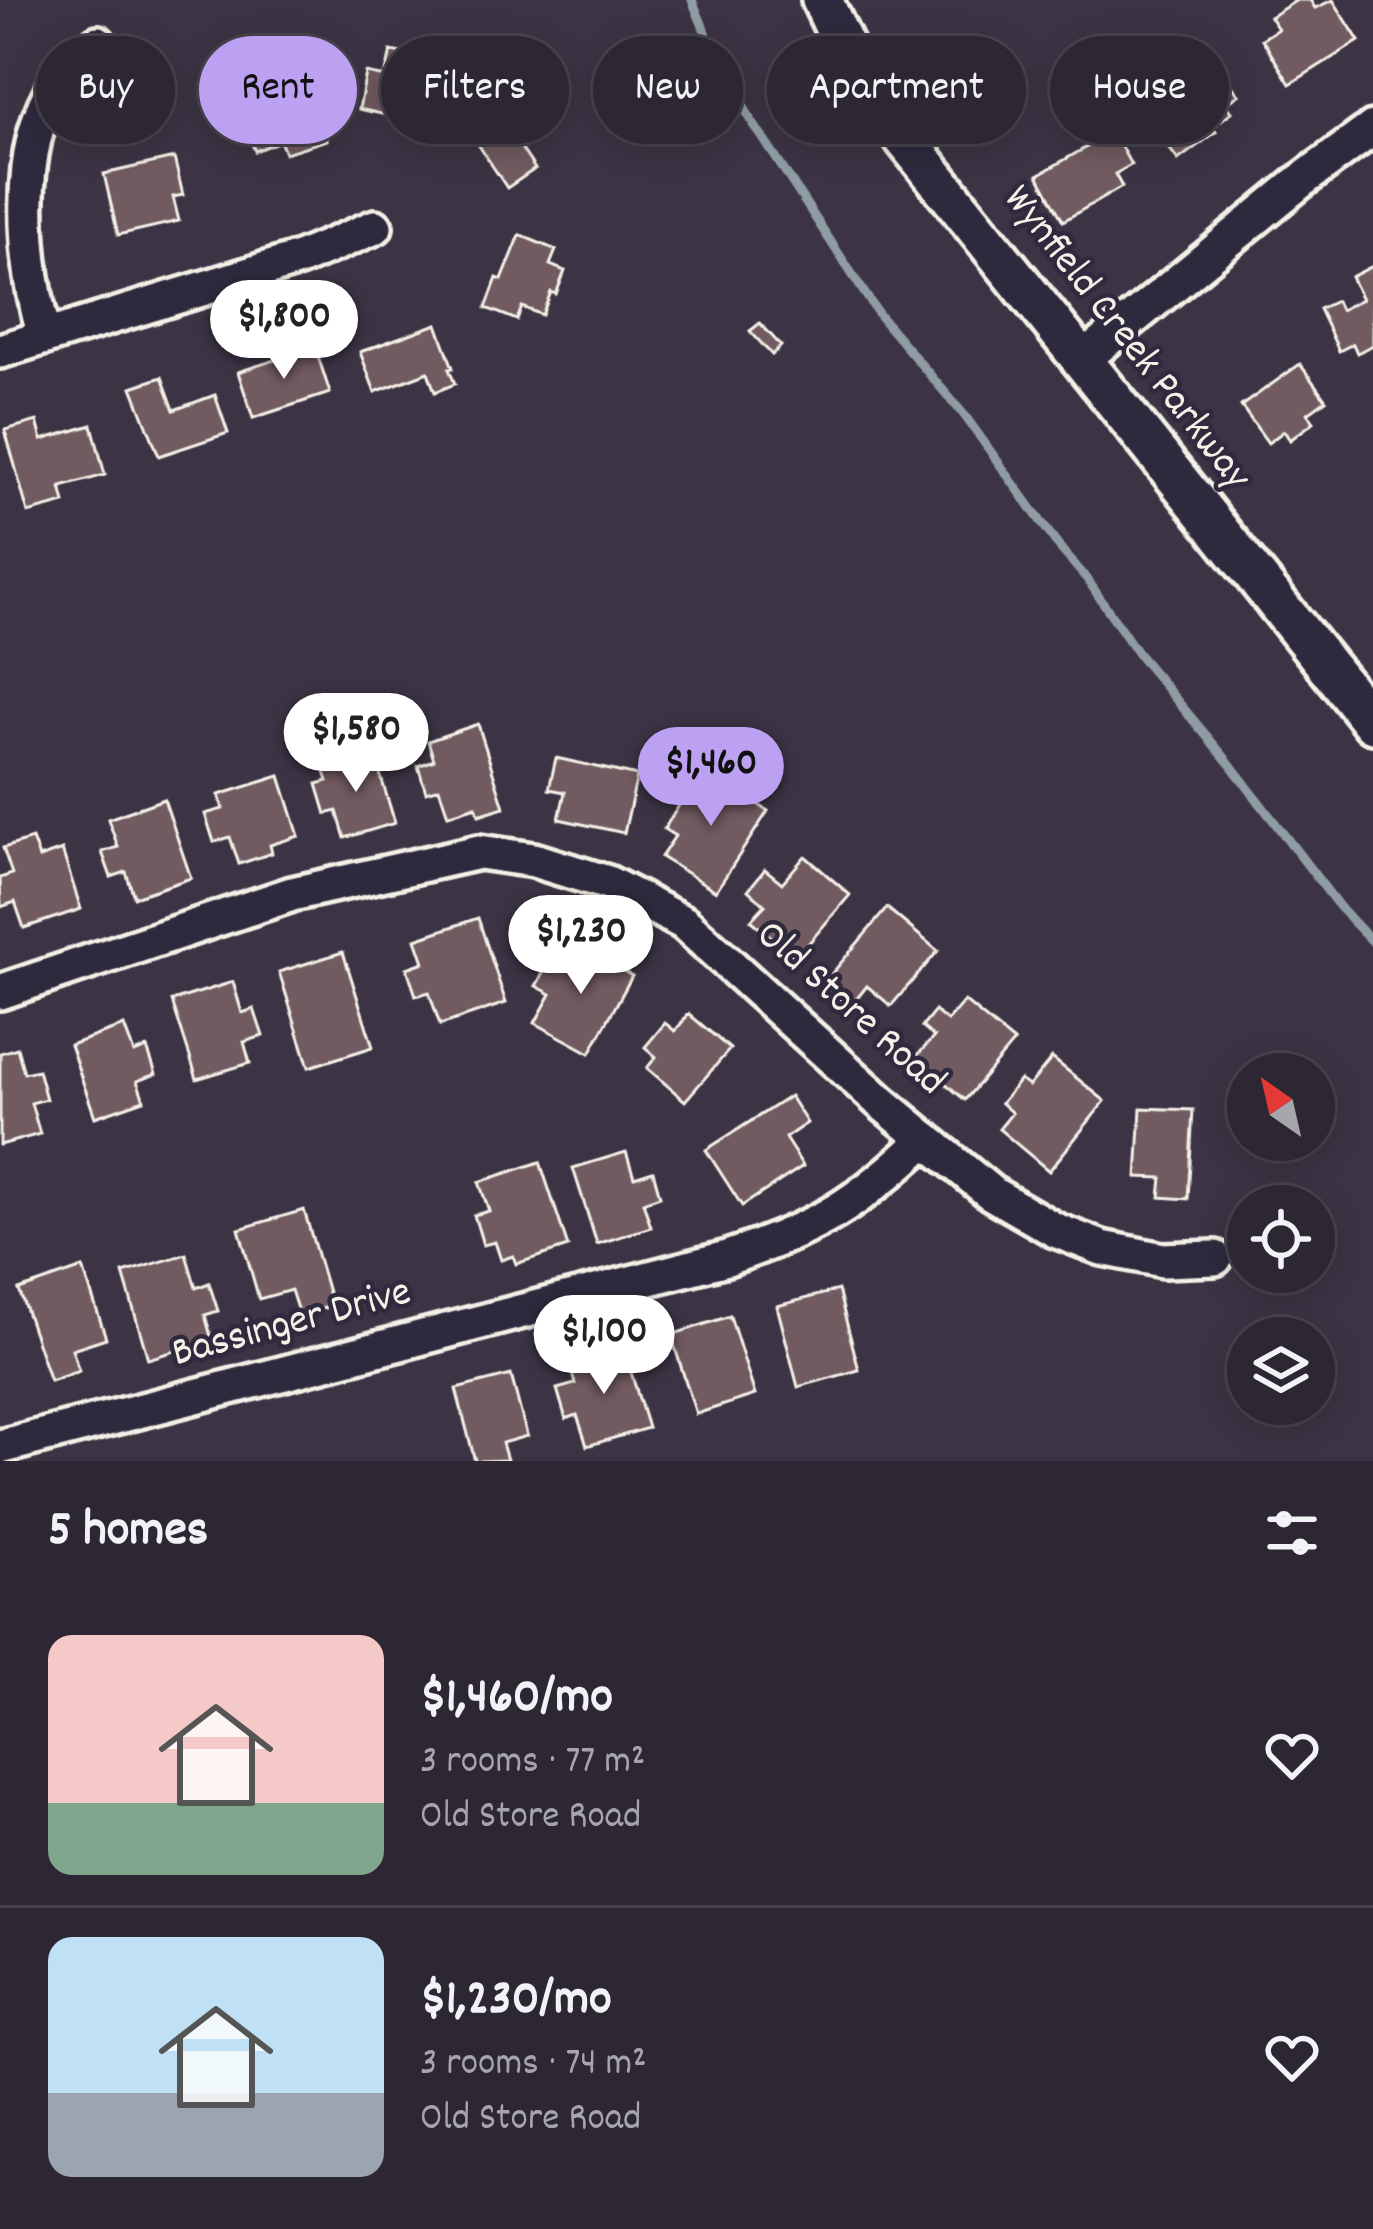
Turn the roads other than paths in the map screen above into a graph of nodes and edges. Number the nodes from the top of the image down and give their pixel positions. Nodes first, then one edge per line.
1 (822, 0) edge
2 (1373, 128) edge
3 (36, 138) edge
4 (375, 227) dead end
5 (45, 337) junction
6 (0, 351) edge
7 (1081, 361) junction
8 (1373, 723) edge
9 (0, 992) edge
10 (926, 1139) junction
11 (1215, 1258) dead end
12 (0, 1447) edge
13 (63, 1447) edge

1 - 7 street, Wynfield Creek Parkway
2 - 7 street
3 - 5 street
4 - 5 street
5 - 6 street
7 - 8 street, Wynfield Creek Parkway
9 - 10 street, Old Store Road
10 - 11 street, Old Store Road
10 - 13 street, Bassinger Drive
12 - 13 street, Bassinger Drive

